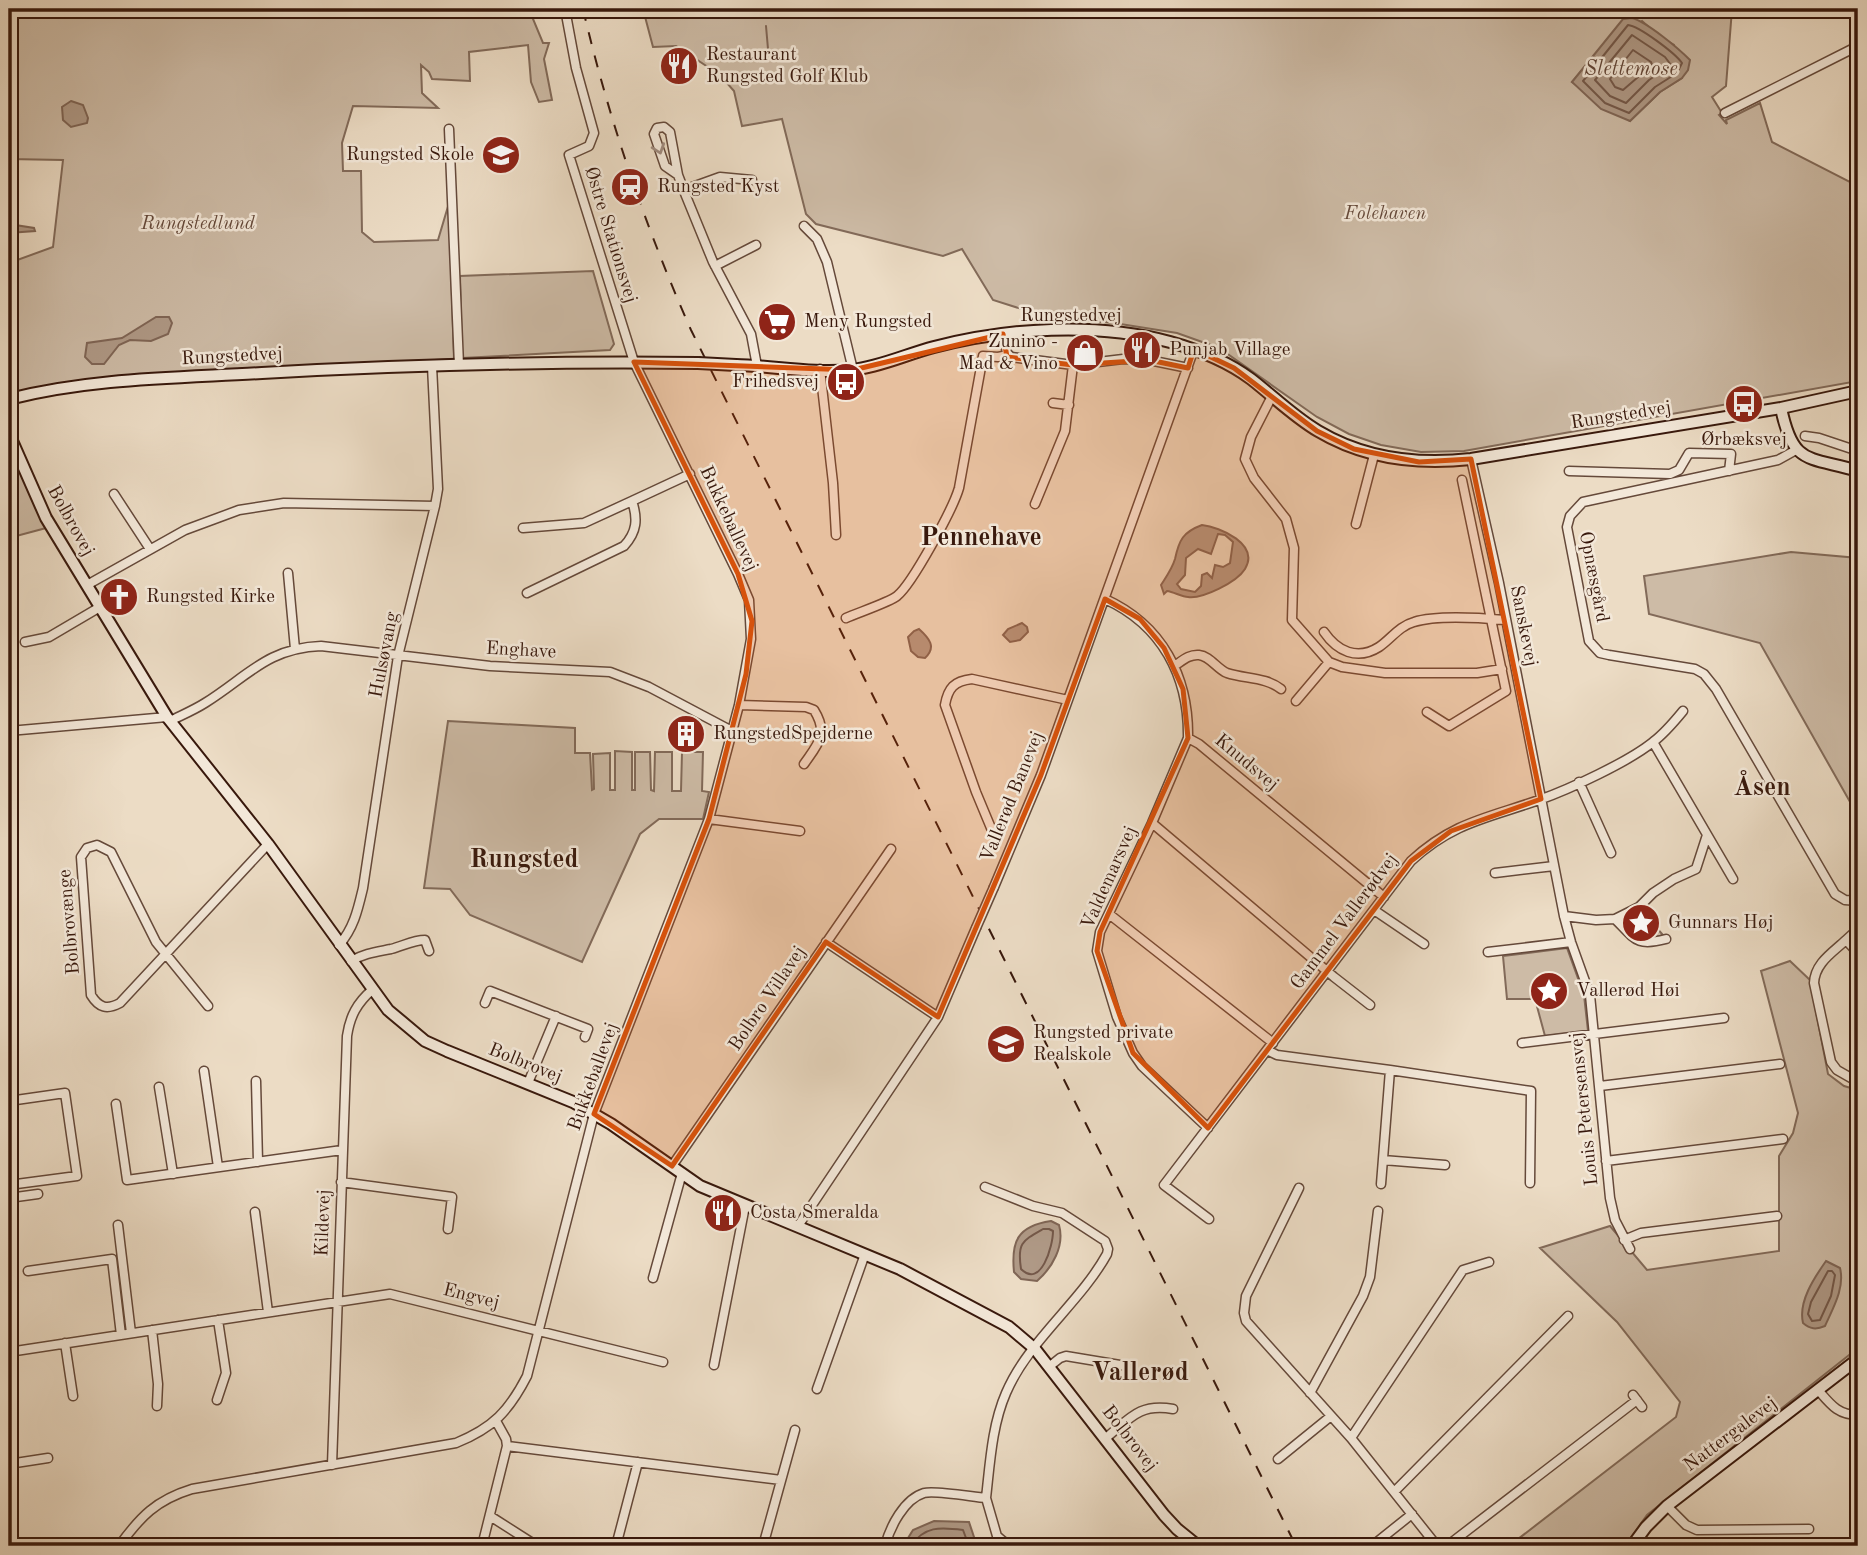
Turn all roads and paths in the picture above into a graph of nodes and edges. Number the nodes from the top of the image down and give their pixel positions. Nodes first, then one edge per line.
1 (565, 9) edge
2 (1858, 46) edge
3 (1725, 113) dead end
4 (449, 129) dead end
5 (678, 175) junction
6 (752, 180) dead end
7 (684, 190) junction
8 (804, 226) dead end
9 (756, 245) dead end
10 (715, 267) junction
11 (1003, 334) junction
12 (1195, 349) junction
13 (1008, 355) junction
14 (634, 362) junction
15 (460, 365) junction
16 (432, 366) junction
17 (757, 366) junction
18 (1073, 366) junction
19 (1188, 368) junction
20 (820, 369) junction
21 (853, 370) junction
22 (1858, 391) edge
23 (1272, 396) junction
24 (9, 399) edge
25 (1053, 402) dead end
26 (1069, 405) junction
27 (1781, 408) junction
28 (9, 434) edge
29 (1805, 436) dead end
30 (1796, 450) junction
31 (1858, 451) edge
32 (1374, 455) junction
33 (1471, 459) junction
34 (1569, 471) dead end
35 (1729, 471) junction
36 (1858, 471) edge
37 (690, 474) junction
38 (1710, 475) junction
39 (1462, 480) dead end
40 (1712, 487) dead end
41 (114, 494) dead end
42 (632, 501) junction
43 (1035, 504) dead end
44 (435, 506) junction
45 (1356, 524) dead end
46 (523, 528) dead end
47 (836, 535) dead end
48 (150, 549) junction
49 (288, 573) dead end
50 (87, 585) junction
51 (527, 593) dead end
52 (1105, 599) junction
53 (100, 607) junction
54 (846, 618) dead end
55 (1492, 619) junction
56 (1505, 620) junction
57 (1324, 632) dead end
58 (25, 642) dead end
59 (295, 649) junction
60 (398, 656) junction
61 (1329, 662) junction
62 (1174, 666) junction
63 (1502, 669) junction
64 (1281, 689) dead end
65 (1068, 700) junction
66 (1296, 701) dead end
67 (739, 705) junction
68 (1683, 711) dead end
69 (1427, 712) dead end
70 (169, 719) junction
71 (9, 731) edge
72 (733, 731) junction
73 (1188, 738) junction
74 (1653, 742) junction
75 (804, 764) dead end
76 (1579, 782) junction
77 (1541, 799) junction
78 (709, 819) junction
79 (1152, 823) junction
80 (991, 828) dead end
81 (800, 831) dead end
82 (1707, 835) junction
83 (268, 844) junction
84 (891, 849) dead end
85 (1611, 853) dead end
86 (1554, 866) junction
87 (1495, 873) dead end
88 (1734, 879) dead end
89 (1384, 897) junction
90 (1858, 901) edge
91 (1374, 910) junction
92 (1109, 914) junction
93 (1564, 916) junction
94 (1615, 919) junction
95 (1858, 929) edge
96 (1666, 939) dead end
97 (1846, 940) junction
98 (1571, 942) junction
99 (826, 943) junction
100 (1424, 944) dead end
101 (339, 945) junction
102 (429, 951) dead end
103 (1488, 952) dead end
104 (1858, 953) edge
105 (165, 954) junction
106 (351, 961) junction
107 (1328, 971) junction
108 (372, 990) junction
109 (485, 1003) dead end
110 (1370, 1004) dead end
111 (207, 1007) dead end
112 (556, 1016) junction
113 (938, 1017) junction
114 (1724, 1018) dead end
115 (1594, 1034) junction
116 (585, 1037) dead end
117 (1522, 1043) dead end
118 (1270, 1047) junction
119 (1780, 1064) dead end
120 (1390, 1070) junction
121 (204, 1071) dead end
122 (9, 1076) edge
123 (256, 1081) dead end
124 (1858, 1082) edge
125 (528, 1083) junction
126 (10, 1084) edge
127 (1600, 1086) junction
128 (159, 1087) dead end
129 (9, 1101) edge
130 (116, 1104) dead end
131 (594, 1114) junction
132 (1208, 1128) junction
133 (1783, 1139) dead end
134 (342, 1150) junction
135 (1383, 1160) junction
136 (1606, 1161) junction
137 (258, 1162) junction
138 (1445, 1166) dead end
139 (219, 1167) junction
140 (677, 1170) junction
141 (173, 1174) junction
142 (341, 1182) junction
143 (1530, 1183) dead end
144 (1381, 1184) dead end
145 (9, 1185) edge
146 (985, 1187) dead end
147 (1299, 1188) dead end
148 (38, 1194) dead end
149 (9, 1198) edge
150 (745, 1206) junction
151 (1378, 1211) dead end
152 (255, 1212) dead end
153 (1777, 1216) dead end
154 (1209, 1219) dead end
155 (118, 1225) dead end
156 (798, 1226) junction
157 (448, 1229) dead end
158 (1624, 1240) junction
159 (1630, 1249) dead end
160 (865, 1254) junction
161 (1489, 1262) dead end
162 (28, 1271) dead end
163 (653, 1278) dead end
164 (337, 1301) junction
165 (268, 1312) junction
166 (1568, 1316) dead end
167 (218, 1320) junction
168 (152, 1330) junction
169 (539, 1330) junction
170 (131, 1333) junction
171 (121, 1335) junction
172 (65, 1343) junction
173 (1035, 1349) junction
174 (9, 1352) edge
175 (1858, 1359) edge
176 (663, 1362) dead end
177 (714, 1365) dead end
178 (1050, 1366) junction
179 (1126, 1366) dead end
180 (817, 1389) dead end
181 (1818, 1390) junction
182 (1310, 1393) junction
183 (73, 1396) dead end
184 (217, 1400) dead end
185 (1637, 1400) dead end
186 (157, 1406) dead end
187 (1173, 1409) dead end
188 (1858, 1415) edge
189 (1331, 1416) junction
190 (496, 1421) junction
191 (795, 1430) dead end
192 (1106, 1438) junction
193 (1351, 1438) junction
194 (507, 1446) junction
195 (48, 1458) dead end
196 (1278, 1459) dead end
197 (638, 1462) junction
198 (9, 1464) edge
199 (332, 1465) junction
200 (781, 1480) junction
201 (1394, 1492) junction
202 (986, 1498) junction
203 (1667, 1506) junction
204 (1412, 1514) junction
205 (490, 1516) junction
206 (1809, 1529) dead end
207 (1365, 1538) dead end
208 (118, 1546) edge
209 (482, 1546) edge
210 (537, 1546) edge
211 (616, 1546) edge
212 (763, 1546) edge
213 (885, 1546) edge
214 (1009, 1546) edge
215 (1198, 1546) edge
216 (1372, 1546) edge
217 (1437, 1546) edge
218 (1447, 1546) edge
219 (1632, 1546) edge

1 - 14 street, Østre Stationsvej
2 - 3 street
4 - 15 street
5 -> 5 street
5 - 7 street
6 - 7 street
7 - 10 street
8 - 21 street
9 - 10 street
10 - 17 street
11 - 12 street, Rungstedvej
11 - 13 street
11 - 21 street, Rungstedvej
12 - 19 street, Vallerød Banevej
12 - 23 street, Rungstedvej
13 - 18 street
13 - 54 street
14 - 15 street, Rungstedvej
14 - 17 street, Rungstedvej, bridge
14 - 37 street, Bukkeballevej
15 - 16 street, Rungstedvej
16 - 24 street, Rungstedvej
16 - 44 street, Hulsøvang
17 - 20 street, Rungstedvej
18 - 19 street
18 - 26 street
19 - 52 street, Vallerød Banevej
20 - 21 street, Rungstedvej
20 - 47 street
22 - 27 street, Rungstedvej
23 - 32 street, Rungstedvej
23 - 61 street
25 - 26 street
26 - 43 street
27 - 30 street
27 - 33 street, Rungstedvej
28 - 50 street, Bolbrovej
29 - 31 street
30 - 35 street, Opnæsgård
30 - 36 street
32 - 33 street, Rungstedvej
32 - 45 street
33 - 56 street, Sanskevej
34 - 35 street
35 - 38 street, Opnæsgård
37 - 42 street
37 - 67 street, Bukkeballevej
38 - 40 street
38 - 90 street, Opnæsgård
39 - 55 street
41 - 48 street
42 - 46 street
42 - 51 street
44 - 48 street
44 - 60 street, Hulsøvang
48 - 50 street
49 - 59 street
50 - 53 street, Bolbrovej
52 - 62 street, Knudsvej
52 - 65 street, Vallerød Banevej
53 - 58 street
53 - 70 street, Bolbrovej
55 - 56 street
55 - 57 street
55 - 63 street
56 - 77 street, Sanskevej
59 - 60 street, Enghave
59 - 70 street, Enghave
60 - 72 street, Enghave
60 - 101 street, Hulsøvang
61 - 63 street
61 - 66 street
62 - 64 street
62 - 73 street, Knudsvej
63 - 69 street
65 - 80 street
65 - 113 street, Vallerød Banevej, bridge
67 - 72 street, Bukkeballevej
67 - 75 street
68 - 74 street, Gammel Vallerødvej
70 - 71 street
70 - 83 street, Bolbrovej
72 - 78 street, Bukkeballevej
73 - 79 street, Valdemarsvej
73 - 89 street, Knudsvej
74 - 76 street, Gammel Vallerødvej
74 - 82 street
76 - 77 street, Gammel Vallerødvej
76 - 85 street
77 - 86 street, Louis Petersensvej
77 - 89 street, Gammel Vallerødvej
78 - 81 street
78 - 131 street, Bukkeballevej
79 - 92 street, Valdemarsvej
79 - 107 street
82 - 88 street
82 - 94 street
83 - 101 street, Bolbrovej
83 - 105 street, Bolbrovænge
84 - 99 street, Bolbro Villavej
86 - 87 street
86 - 93 street, Louis Petersensvej
89 - 91 street, Gammel Vallerødvej
91 - 100 street
91 - 107 street, Gammel Vallerødvej
92 - 118 street
92 - 132 street, Valdemarsvej
93 - 94 street
93 - 98 street, Louis Petersensvej
94 - 96 street
95 - 97 street
97 - 104 street
97 - 124 street
98 - 103 street
98 - 115 street, Louis Petersensvej
99 - 113 street
99 - 140 street, Bolbro Villavej
101 - 106 street, Bolbrovej
102 - 106 street
105 - 105 street, Bolbrovænge
105 - 111 street, Bolbrovænge
106 - 108 street, Bolbrovej
107 - 110 street
107 - 118 street, Gammel Vallerødvej
108 - 125 street, Bolbrovej
108 - 134 street, Kildevej
109 - 112 street
112 - 116 street
112 - 125 street
113 - 156 street, Vallerød Banevej
114 - 115 street
115 - 117 street
115 - 127 street, Louis Petersensvej
118 - 120 street
118 - 132 street, Gammel Vallerødvej
119 - 127 street
120 - 135 street
120 - 143 street
121 - 139 street
122 - 126 street
123 - 137 street
125 - 131 street, Bolbrovej
127 - 136 street, Louis Petersensvej
128 - 141 street
129 - 145 street
130 - 141 street
131 - 140 street, Bolbrovej
131 - 169 street, Bukkeballevej
132 - 154 street, Gammel Vallerødvej
133 - 136 street
134 - 137 street
134 - 142 street, Kildevej
135 - 138 street
135 - 144 street
136 - 158 street, Louis Petersensvej
137 - 139 street
139 - 141 street
140 - 150 street, Bolbrovej
140 - 163 street, Bolbro Villavej
142 - 157 street
142 - 164 street, Kildevej
146 - 173 street
147 - 182 street
148 - 149 street
150 - 156 street, Bolbrovej
150 - 177 street
151 - 182 street
152 - 165 street
153 - 158 street
155 - 170 street
156 - 160 street, Bolbrovej
158 - 159 street, Louis Petersensvej
160 - 173 street, Bolbrovej
160 - 180 street
161 - 193 street
162 - 171 street
164 - 165 street, Engvej
164 - 169 street, Engvej
164 - 199 street, Kildevej
165 - 167 street, Engvej
166 - 201 street
167 - 168 street, Engvej
167 - 184 street
168 - 170 street, Engvej
168 - 186 street
169 - 176 street, Engvej
169 - 190 street, Bukkeballevej
170 - 171 street, Engvej
171 - 172 street, Engvej
172 - 174 street, Engvej
172 - 183 street
173 - 178 street, Bolbrovej
173 - 202 street
175 - 181 street, Nattergalevej
178 - 179 street
178 - 192 street, Bolbrovej
181 - 188 street
181 - 203 street, Nattergalevej
182 - 189 street
185 - 218 street
187 - 192 street
189 - 193 street
189 - 196 street
190 - 194 street
190 - 199 street, Bukkeballevej
191 - 200 street
192 - 215 street, Bolbrovej
193 - 201 street
194 - 197 street
194 - 205 street
195 - 198 street
197 - 200 street
197 - 211 street
199 - 208 street, Bukkeballevej
200 - 212 street
201 - 204 street
202 - 213 street
202 - 214 street
203 - 206 street
203 - 219 street, Nattergalevej
204 - 216 street
204 - 217 street
205 - 209 street
205 - 210 street
207 - 216 street

